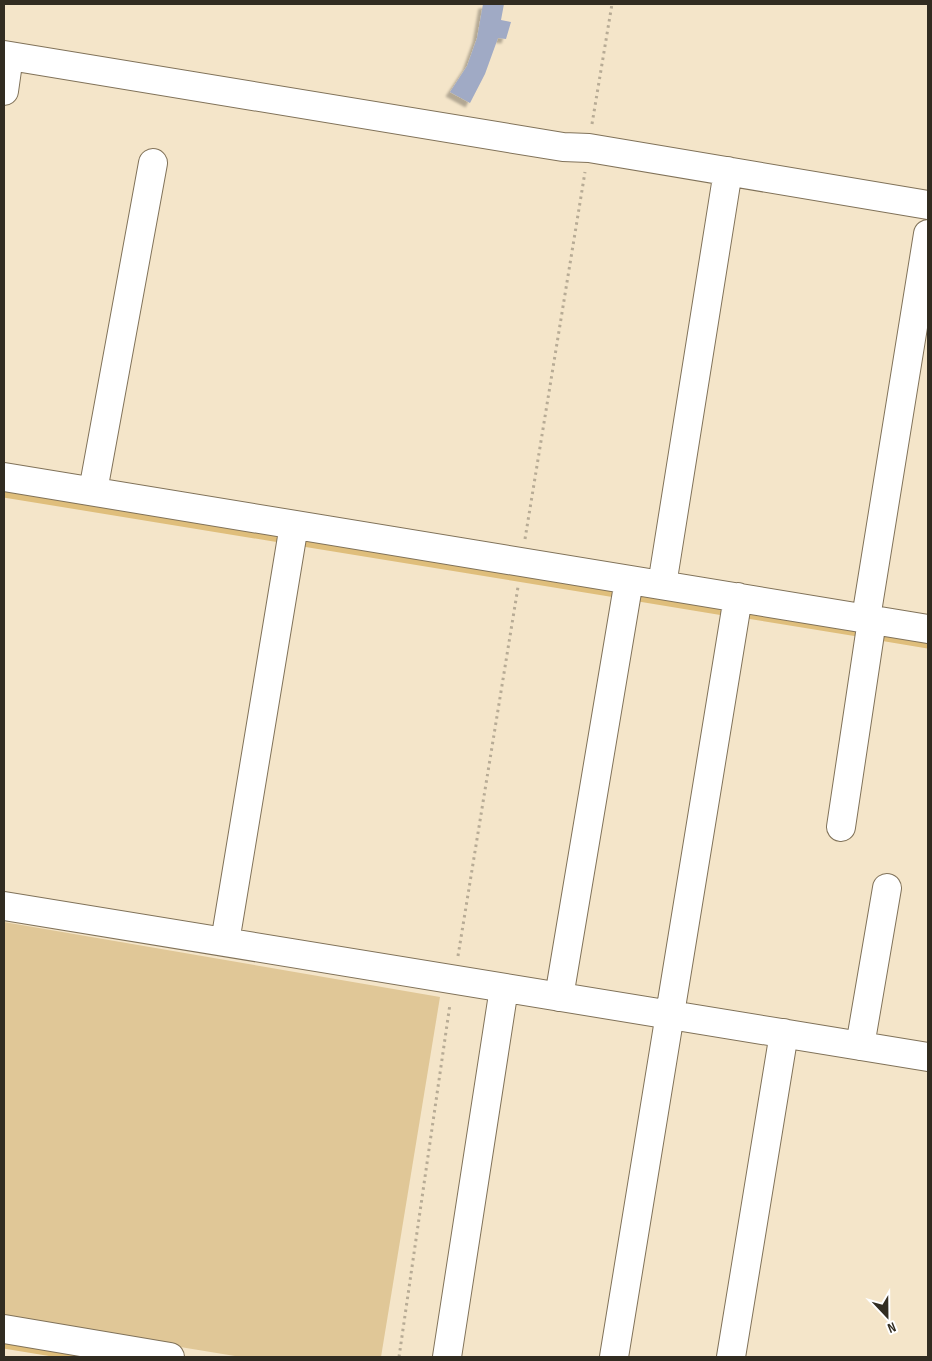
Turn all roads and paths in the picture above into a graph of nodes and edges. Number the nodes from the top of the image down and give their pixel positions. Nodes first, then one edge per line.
1 (612, 4) edge
2 (6, 68) edge
3 (587, 160) junction
4 (153, 163) dead end
5 (727, 177) junction
6 (928, 205) edge
7 (928, 234) edge
8 (4, 477) edge
9 (92, 491) junction
10 (293, 535) junction
11 (520, 573) junction
12 (662, 585) junction
13 (628, 590) junction
14 (736, 607) junction
15 (870, 627) junction
16 (928, 629) edge
17 (841, 827) dead end
18 (886, 888) dead end
19 (4, 906) edge
20 (225, 942) junction
21 (452, 988) junction
22 (503, 996) junction
23 (559, 997) junction
24 (668, 1022) junction
25 (783, 1042) junction
26 (860, 1046) junction
27 (928, 1057) edge
28 (4, 1329) edge
29 (162, 1357) edge
30 (399, 1357) edge
31 (447, 1357) edge
32 (614, 1357) edge
33 (731, 1357) edge

1 - 3 path
2 - 3 street
3 - 5 street
3 - 11 path
4 - 9 street
5 - 6 street
5 - 12 street
7 - 15 street
8 - 9 street
9 - 10 street
10 - 11 street
10 - 20 street
11 - 13 street
11 - 21 path
12 - 13 street
12 - 14 street
13 - 23 street
14 - 15 street
14 - 24 street
15 - 16 street
15 - 17 street
18 - 26 street
19 - 20 street
20 - 21 street
21 - 22 street
21 - 30 path
22 - 23 street
22 - 31 street
23 - 24 street
24 - 25 street
24 - 32 street
25 - 26 street
25 - 33 street
26 - 27 street
28 - 29 street

